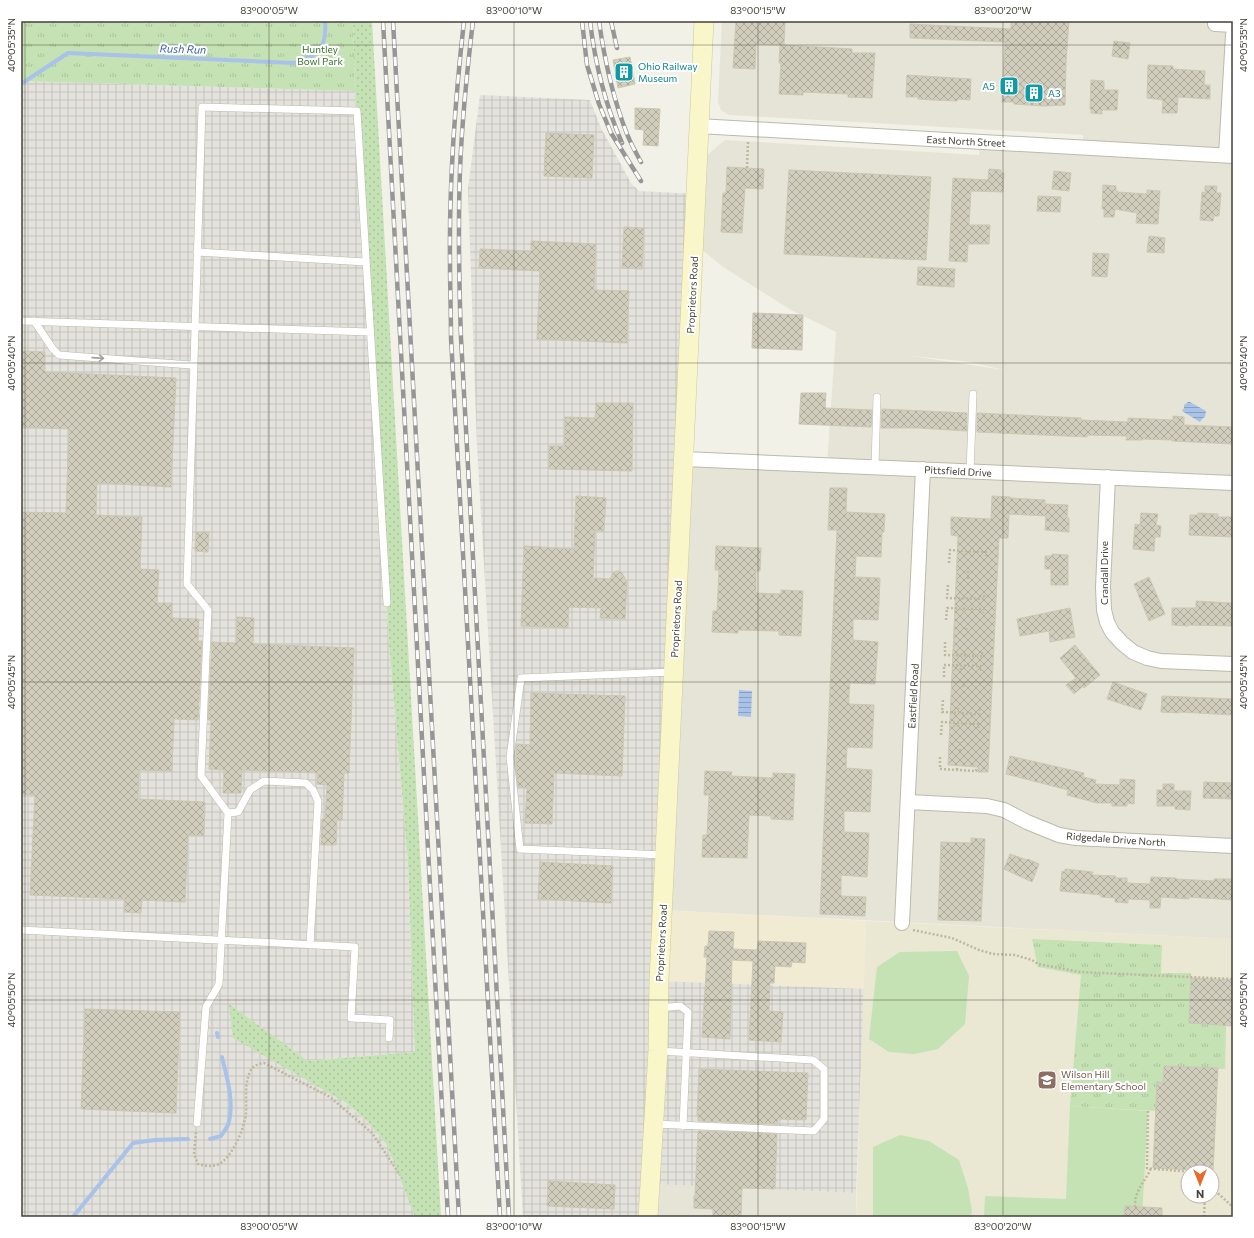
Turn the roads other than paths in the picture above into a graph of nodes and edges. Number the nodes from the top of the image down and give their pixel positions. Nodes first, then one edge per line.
1 (704, 21) edge
2 (1214, 24) dead end
3 (1233, 25) edge
4 (1233, 35) edge
5 (698, 126) junction
6 (1230, 156) edge
7 (197, 252) junction
8 (366, 262) junction
9 (21, 320) edge
10 (34, 321) junction
11 (195, 326) junction
12 (370, 332) junction
13 (191, 365) dead end
14 (973, 394) dead end
15 (877, 397) dead end
16 (684, 459) junction
17 (875, 467) junction
18 (923, 469) junction
19 (970, 472) junction
20 (1108, 478) junction
21 (1233, 483) edge
22 (387, 603) dead end
23 (1233, 664) edge
24 (674, 672) junction
25 (908, 802) junction
26 (228, 813) junction
27 (1233, 846) edge
28 (665, 855) junction
29 (902, 923) road end
30 (21, 930) edge
31 (221, 940) junction
32 (310, 945) junction
33 (659, 1008) junction
34 (389, 1038) dead end
35 (658, 1051) junction
36 (686, 1052) junction
37 (197, 1123) road end
38 (654, 1124) junction
39 (683, 1126) junction
40 (648, 1217) edge

1 - 5 street, Proprietors Road
2 - 3 street
4 - 6 street
5 - 6 street, East North Street
5 - 16 street, Proprietors Road
7 - 8 lane
7 - 8 lane
7 - 11 lane
8 - 12 lane
9 - 10 lane
10 - 11 lane
10 -> 13 lane
11 - 12 lane
11 - 26 lane
12 - 22 lane
14 - 19 lane
15 - 17 lane
16 - 17 street, Pittsfield Drive
16 - 24 street, Proprietors Road
17 - 18 street, Pittsfield Drive
18 - 19 street, Pittsfield Drive
18 - 25 street, Eastfield Road
19 - 20 street, Pittsfield Drive
20 - 21 street, Pittsfield Drive
20 - 23 street, Crandall Drive
24 - 28 street, Proprietors Road
24 - 28 lane
25 - 27 street, Ridgedale Drive North
25 - 29 street, Eastfield Road
26 - 31 lane
26 - 32 lane
28 - 33 street, Proprietors Road
30 - 31 lane
31 - 32 lane
31 - 37 lane
32 - 34 lane
33 - 35 street, Proprietors Road
33 - 36 lane
35 - 36 lane
35 - 38 street, Proprietors Road
36 - 39 lane
36 - 39 lane
38 - 39 lane
38 - 40 street, Proprietors Road

